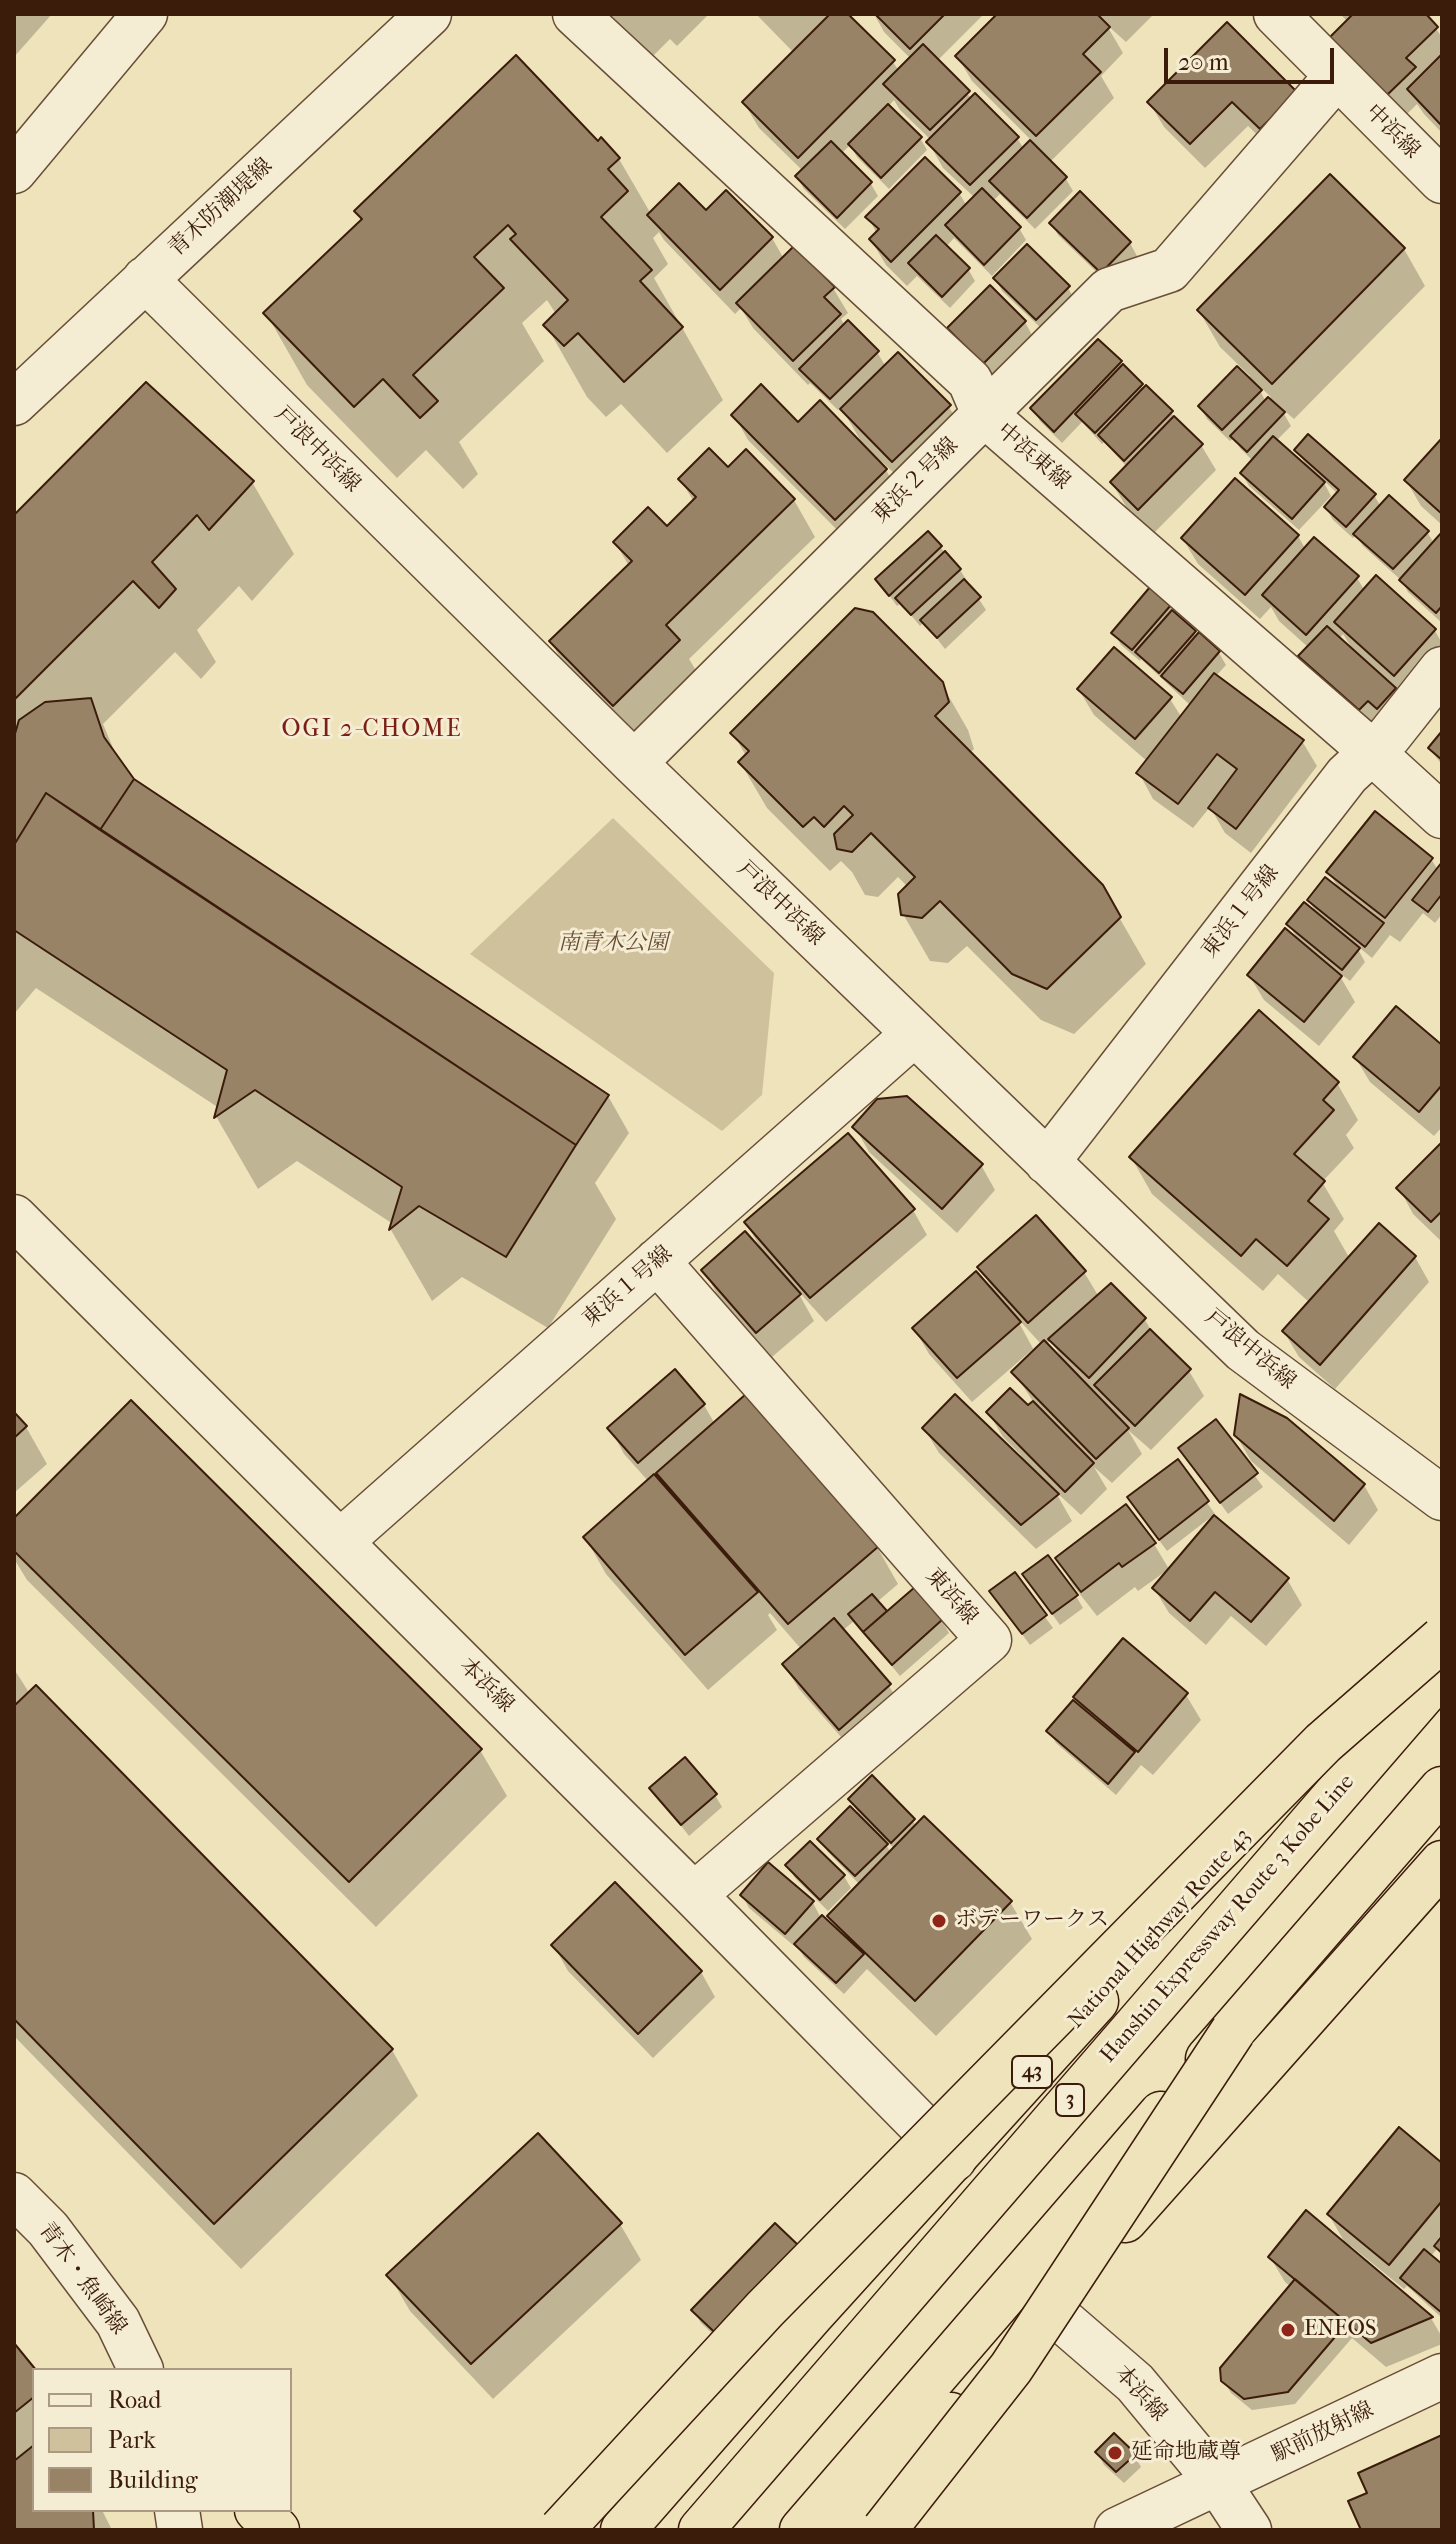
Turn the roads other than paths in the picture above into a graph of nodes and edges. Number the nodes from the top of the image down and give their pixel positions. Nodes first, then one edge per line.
1 (145, 14) edge
2 (429, 14) edge
3 (575, 14) edge
4 (1276, 14) edge
5 (1336, 77) junction
6 (14, 171) edge
7 (1442, 181) edge
8 (145, 279) junction
9 (14, 403) edge
10 (984, 414) junction
11 (1442, 669) edge
12 (1372, 752) junction
13 (634, 763) junction
14 (1442, 816) edge
15 (914, 1034) junction
16 (1047, 1162) junction
17 (14, 1217) edge
18 (657, 1261) junction
19 (1442, 1498) edge
20 (341, 1541) junction
21 (1442, 1615) edge
22 (1442, 1639) edge
23 (1442, 1672) edge
24 (1442, 1789) edge
25 (1442, 1863) edge
26 (694, 1895) junction
27 (1233, 2031) junction
28 (954, 2159) junction
29 (14, 2195) edge
30 (1047, 2307) junction
31 (812, 2314) junction
32 (140, 2368) edge
33 (1442, 2376) edge
34 (1218, 2483) junction
35 (259, 2512) edge
36 (277, 2530) edge
37 (536, 2530) edge
38 (561, 2530) edge
39 (623, 2530) edge
40 (701, 2530) edge
41 (802, 2530) edge
42 (850, 2530) edge
43 (884, 2530) edge
44 (1117, 2530) edge
45 (1249, 2530) edge

1 - 6 street
2 - 8 street, 青木防潮堤線
3 - 10 street, 中浜東線
4 - 5 street, 中浜線
5 - 7 street, 中浜線
5 - 10 street, 東浜２号線
8 - 9 street, 青木防潮堤線
8 - 13 street, 戸浪中浜線
10 - 12 street, 中浜東線
10 - 13 street, 東浜２号線
11 - 12 street, 東浜１号線
12 - 14 street, 中浜東線
12 - 16 street, 東浜１号線
13 - 15 street, 戸浪中浜線
15 - 16 street, 戸浪中浜線
15 - 18 street, 東浜１号線
16 - 19 street, 戸浪中浜線
17 - 20 street, 本浜線
18 - 20 street, 東浜１号線
18 - 26 street, 東浜線
20 - 26 street, 本浜線
21 - 28 highway, National Highway Route 43 / 43
22 - 38 highway, bridge
23 - 40 highway, Hanshin Expressway Route 3 Kobe Line / 3
24 - 27 highway
25 - 30 highway
26 - 28 street, 本浜線
27 - 41 highway, bridge
27 - 43 highway, bridge
28 - 31 highway, National Highway Route 43 / 43
29 - 32 street, 青木・魚崎線
30 - 34 street, 本浜線
30 - 42 highway
31 - 37 highway
31 - 39 highway, National Highway Route 43 / 43
33 - 34 street, 駅前放射線
34 - 44 street, 駅前放射線
34 - 45 street, 本浜線
35 - 36 highway

